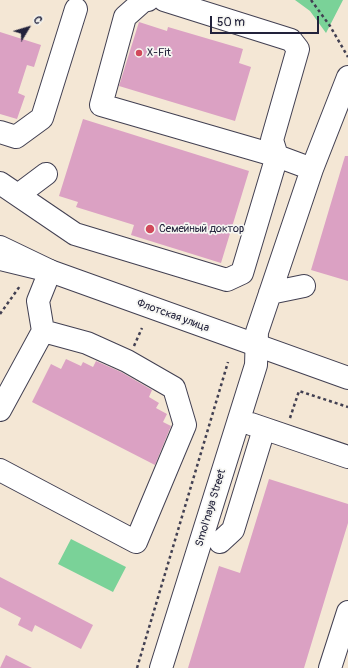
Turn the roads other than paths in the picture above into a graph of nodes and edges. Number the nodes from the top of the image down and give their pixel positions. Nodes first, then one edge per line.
1 (148, 0) edge
2 (164, 0) edge
3 (76, 9) dead end
4 (348, 76) edge
5 (0, 132) edge
6 (277, 156) junction
7 (312, 169) junction
8 (46, 174) dead end
9 (0, 183) edge
10 (18, 196) junction
11 (0, 247) edge
12 (0, 259) edge
13 (50, 271) junction
14 (304, 286) dead end
15 (270, 293) junction
16 (43, 331) junction
17 (257, 347) junction
18 (348, 378) edge
19 (0, 410) edge
20 (238, 420) junction
21 (274, 432) junction
22 (348, 457) edge
23 (0, 470) edge
24 (220, 542) dead end
25 (348, 612) edge
26 (161, 668) edge
27 (330, 668) edge

1 - 6 street
2 - 6 street
3 - 5 street
4 - 7 street, Smol'naya Street
6 - 7 street
6 - 10 street
7 - 15 street, Smol'naya Street
8 - 10 street
9 - 10 street
11 - 13 street, Флотская улица
12 - 13 street
13 - 16 street
13 - 17 street, Флотская улица
14 - 15 street
15 - 17 street, Smol'naya Street
16 - 19 street
16 - 23 street
17 - 18 street, Флотская улица
17 - 20 street, Smol'naya Street
20 - 21 street
20 - 26 street, Smol'naya Street
21 - 22 street
21 - 24 street
25 - 27 street

